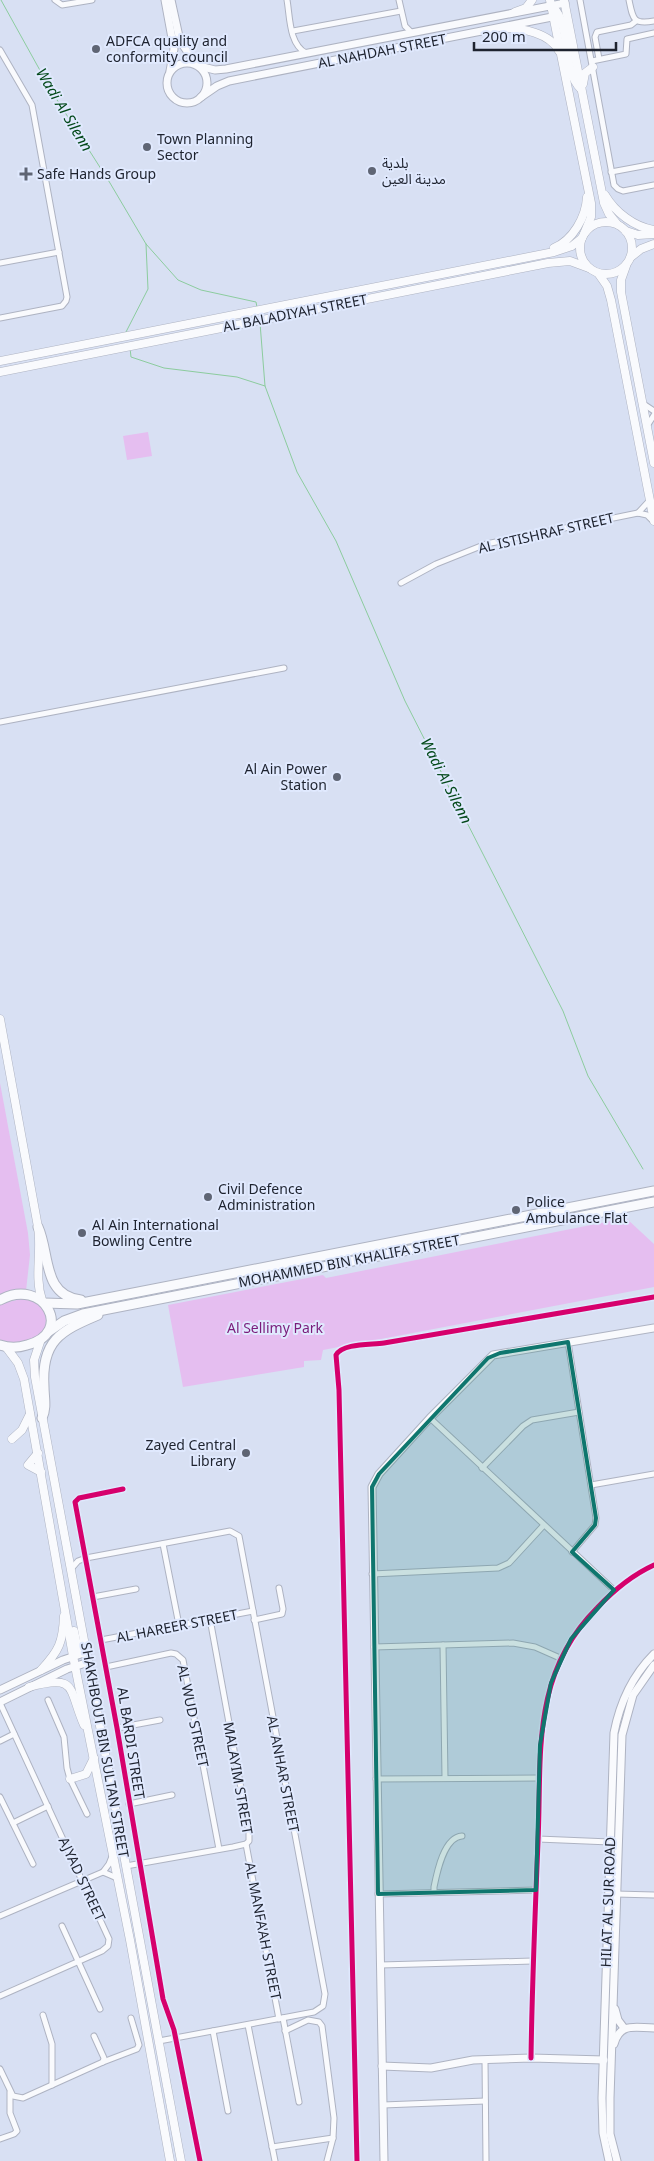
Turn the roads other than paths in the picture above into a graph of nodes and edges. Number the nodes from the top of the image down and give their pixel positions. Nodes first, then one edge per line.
1 (55, 0) edge
2 (92, 0) edge
3 (165, 0) edge
4 (287, 0) edge
5 (399, 0) edge
6 (532, 0) edge
7 (580, 0) edge
8 (629, 0) edge
9 (173, 2) edge
10 (564, 2) edge
11 (551, 3) edge
12 (401, 11) junction
13 (515, 12) junction
14 (560, 16) junction
15 (636, 21) junction
16 (654, 21) edge
17 (404, 24) junction
18 (442, 27) junction
19 (504, 28) junction
20 (293, 31) junction
21 (411, 32) junction
22 (654, 33) edge
23 (399, 34) junction
24 (295, 43) junction
25 (409, 45) junction
26 (0, 50) edge
27 (306, 53) junction
28 (289, 56) junction
29 (599, 59) junction
30 (592, 64) junction
31 (197, 65) junction
32 (564, 67) junction
33 (170, 73) junction
34 (582, 91) junction
35 (201, 97) junction
36 (654, 164) edge
37 (611, 172) junction
38 (587, 185) junction
39 (654, 185) edge
40 (601, 188) junction
41 (617, 224) junction
42 (626, 230) junction
43 (654, 232) edge
44 (583, 236) junction
45 (654, 244) edge
46 (59, 252) junction
47 (534, 256) junction
48 (630, 257) junction
49 (0, 263) edge
50 (626, 266) junction
51 (590, 268) junction
52 (598, 273) junction
53 (0, 318) edge
54 (0, 361) edge
55 (0, 372) edge
56 (642, 403) junction
57 (654, 413) edge
58 (647, 427) junction
59 (654, 463) edge
60 (650, 500) junction
61 (638, 513) junction
62 (654, 521) edge
63 (401, 583) dead end
64 (284, 668) dead end
65 (0, 722) edge
66 (0, 1019) edge
67 (654, 1191) edge
68 (654, 1202) edge
69 (38, 1227) junction
70 (654, 1297) edge
71 (0, 1300) edge
72 (93, 1300) junction
73 (43, 1302) junction
74 (111, 1308) junction
75 (654, 1328) edge
76 (48, 1332) junction
77 (41, 1340) junction
78 (568, 1342) junction
79 (3, 1346) edge
80 (580, 1412) junction
81 (30, 1414) junction
82 (42, 1418) junction
83 (430, 1418) junction
84 (12, 1439) dead end
85 (482, 1468) junction
86 (654, 1474) edge
87 (590, 1485) junction
88 (123, 1489) dead end
89 (544, 1526) junction
90 (163, 1544) junction
91 (572, 1552) junction
92 (68, 1554) junction
93 (84, 1559) junction
94 (654, 1565) edge
95 (59, 1568) junction
96 (71, 1569) junction
97 (372, 1574) junction
98 (279, 1588) dead end
99 (136, 1589) dead end
100 (614, 1590) junction
101 (64, 1597) junction
102 (94, 1598) junction
103 (253, 1611) junction
104 (210, 1619) junction
105 (254, 1620) junction
106 (179, 1625) junction
107 (85, 1640) junction
108 (101, 1640) junction
109 (443, 1645) junction
110 (374, 1647) junction
111 (87, 1652) junction
112 (654, 1654) edge
113 (74, 1656) junction
114 (560, 1658) junction
115 (89, 1662) junction
116 (654, 1665) edge
117 (76, 1666) junction
118 (106, 1667) junction
119 (41, 1670) junction
120 (29, 1687) junction
121 (0, 1690) edge
122 (48, 1700) dead end
123 (0, 1703) edge
124 (160, 1720) dead end
125 (117, 1728) junction
126 (89, 1733) junction
127 (14, 1734) junction
128 (0, 1741) edge
129 (94, 1758) junction
130 (445, 1778) junction
131 (538, 1778) junction
132 (376, 1779) junction
133 (71, 1781) junction
134 (99, 1786) junction
135 (172, 1795) dead end
136 (0, 1797) edge
137 (129, 1804) junction
138 (48, 1806) junction
139 (87, 1814) dead end
140 (13, 1823) junction
141 (462, 1836) dead end
142 (538, 1840) junction
143 (610, 1842) junction
144 (246, 1844) junction
145 (219, 1850) junction
146 (113, 1854) junction
147 (33, 1864) dead end
148 (139, 1864) junction
149 (126, 1866) junction
150 (103, 1872) junction
151 (117, 1878) junction
152 (82, 1879) junction
153 (536, 1890) junction
154 (434, 1892) junction
155 (378, 1894) junction
156 (616, 1894) junction
157 (654, 1895) edge
158 (0, 1916) edge
159 (62, 1926) dead end
160 (533, 1961) junction
161 (79, 1962) junction
162 (380, 1965) junction
163 (613, 1988) junction
164 (0, 1996) edge
165 (100, 2010) dead end
166 (44, 2015) dead end
167 (130, 2018) dead end
168 (281, 2018) junction
169 (248, 2025) junction
170 (624, 2028) junction
171 (654, 2028) edge
172 (213, 2031) junction
173 (285, 2031) junction
174 (94, 2036) dead end
175 (176, 2038) junction
176 (159, 2041) junction
177 (531, 2058) junction
178 (485, 2060) junction
179 (607, 2061) junction
180 (103, 2062) junction
181 (382, 2066) junction
182 (0, 2070) edge
183 (52, 2085) junction
184 (10, 2092) junction
185 (485, 2101) junction
186 (299, 2102) dead end
187 (383, 2106) junction
188 (228, 2111) dead end
189 (333, 2138) junction
190 (0, 2139) edge
191 (272, 2147) junction
192 (170, 2161) edge
193 (181, 2161) edge
194 (200, 2161) edge
195 (275, 2161) edge
196 (327, 2161) edge
197 (357, 2161) edge
198 (384, 2161) edge
199 (486, 2161) edge
200 (609, 2161) edge
201 (617, 2161) edge

1 - 2 street
3 - 33 street
4 - 20 street
5 - 12 street
6 - 13 main road
7 - 30 street
8 - 15 street
9 - 31 street
10 - 11 street, AL NAHDAH STREET
10 - 14 main road
11 - 13 street, AL NAHDAH STREET
11 - 14 main road
12 - 17 street
12 - 20 street
13 - 18 street, AL NAHDAH STREET
14 - 19 street, AL NAHDAH STREET
14 - 32 main road
14 - 34 main road
15 - 16 street
15 - 29 street
17 - 21 street
17 - 23 street
18 - 21 street, AL NAHDAH STREET
18 - 25 street
19 - 25 street, AL NAHDAH STREET
19 - 32 main road
20 - 24 street
21 - 23 street, AL NAHDAH STREET
22 - 29 street
23 - 27 street, AL NAHDAH STREET
24 - 27 street
24 - 28 street
25 - 35 street, AL NAHDAH STREET
26 - 46 street
27 - 28 street, AL NAHDAH STREET
28 - 31 street, AL NAHDAH STREET
29 - 30 street
30 - 34 main road
30 - 37 street
31 - 33 street
31 - 35 street
32 - 38 main road
33 - 35 street
34 - 40 main road
36 - 37 street
37 - 39 street
38 - 44 main road
38 - 47 main road
40 - 41 main road
40 - 43 main road
41 - 42 main road
41 - 44 main road
42 - 43 main road
42 - 48 main road
44 - 47 main road, AL BALADIYAH STREET
44 - 51 main road
45 - 48 main road
46 - 49 street
46 - 53 street
47 - 54 main road, AL BALADIYAH STREET
48 - 50 main road
50 - 52 main road
50 - 56 main road
51 - 52 main road
51 - 55 main road, AL BALADIYAH STREET
52 - 60 main road
56 - 57 street
56 - 58 main road
57 - 58 street
58 - 59 main road
60 - 61 street
60 - 62 main road
61 - 62 street
61 - 63 street, AL ISTISHRAF STREET
64 - 65 street
66 - 69 main road
67 - 72 highway, MOHAMMED BIN KHALIFA STREET
68 - 74 highway, MOHAMMED BIN KHALIFA STREET
69 - 72 highway
69 - 73 main road
70 - 197 street
71 - 73 highway, MOHAMMED BIN KHALIFA STREET
72 - 73 highway, MOHAMMED BIN KHALIFA STREET
73 - 76 highway
74 - 76 highway, MOHAMMED BIN KHALIFA STREET
74 - 82 highway
75 - 78 street
76 - 77 highway, MOHAMMED BIN KHALIFA STREET
77 - 79 highway
77 - 82 main road, SHAKHBOUT BIN SULTAN STREET
78 - 80 street
78 - 83 street
79 - 81 main road, SHAKHBOUT BIN SULTAN STREET
80 - 85 street
80 - 87 street
81 - 84 main road
81 - 95 main road, SHAKHBOUT BIN SULTAN STREET
82 - 92 main road, SHAKHBOUT BIN SULTAN STREET
83 - 85 street
83 - 97 street
85 - 89 street
86 - 87 street
87 - 91 street
88 - 93 street, AL BARDI STREET
89 - 91 street
89 - 97 street
90 - 93 street, AL ANHAR STREET
90 - 103 street, AL ANHAR STREET
90 - 106 street
91 - 100 street
92 - 93 street
92 - 96 main road, SHAKHBOUT BIN SULTAN STREET
93 - 96 street
93 - 102 street, AL BARDI STREET
94 - 100 street
95 - 101 main road, SHAKHBOUT BIN SULTAN STREET
95 - 107 main road
96 - 107 main road, SHAKHBOUT BIN SULTAN STREET
97 - 110 street
98 - 105 street
99 - 102 street
100 - 114 street
101 - 113 main road, SHAKHBOUT BIN SULTAN STREET
101 - 119 main road
102 - 108 street, AL BARDI STREET
103 - 104 street, AL HAREER STREET
103 - 105 street, AL ANHAR STREET
104 - 106 street, AL HAREER STREET
104 - 144 street, MALAYIM STREET
105 - 168 street, AL ANHAR STREET
106 - 108 street, AL HAREER STREET
107 - 111 main road, SHAKHBOUT BIN SULTAN STREET
108 - 118 street, AL BARDI STREET
109 - 110 street
109 - 114 street
109 - 130 street
110 - 132 street
111 - 113 street
111 - 115 main road, SHAKHBOUT BIN SULTAN STREET
112 - 143 street, HILAT AL SUR ROAD
113 - 117 main road, SHAKHBOUT BIN SULTAN STREET
113 - 119 street
114 - 131 street
115 - 117 street
115 - 149 main road, SHAKHBOUT BIN SULTAN STREET
116 - 156 street, HILAT AL SUR ROAD
117 - 120 street
117 - 126 main road, SHAKHBOUT BIN SULTAN STREET
118 - 125 street, AL BARDI STREET
118 - 145 street, AL WUD STREET
119 - 121 street
120 - 123 street
120 - 126 main road
122 - 133 street
123 - 127 street, AJYAD STREET
124 - 125 street
125 - 137 street, AL BARDI STREET
126 - 129 main road, SHAKHBOUT BIN SULTAN STREET
127 - 128 street
127 - 138 street, AJYAD STREET
129 - 133 main road
129 - 134 main road, SHAKHBOUT BIN SULTAN STREET
130 - 131 street
130 - 132 street
131 - 142 street
132 - 155 street
133 - 134 main road
133 - 139 street
134 - 146 main road, SHAKHBOUT BIN SULTAN STREET
135 - 137 street, AL BARDI STREET
136 - 140 street
137 - 148 street, AL BARDI STREET
138 - 140 street
138 - 152 street, AJYAD STREET
140 - 147 street
141 - 154 street
142 - 143 street
142 - 153 street
143 - 179 street, HILAT AL SUR ROAD
144 - 145 street, MALAYIM STREET
144 - 168 street, AL MANFA'AH STREET
145 - 148 street, MALAYIM STREET
146 - 150 street
146 - 151 main road, SHAKHBOUT BIN SULTAN STREET
148 - 149 street, MALAYIM STREET
148 - 175 street, AL BARDI STREET
149 - 176 main road, SHAKHBOUT BIN SULTAN STREET
150 - 151 street
150 - 152 street
151 - 192 main road, SHAKHBOUT BIN SULTAN STREET
152 - 158 street
152 - 161 street, AJYAD STREET
153 - 154 street
153 - 160 street
154 - 155 street
155 - 162 street
156 - 157 street
156 - 163 street, HILAT AL SUR ROAD
159 - 161 street
160 - 162 street
160 - 177 street
161 - 164 street, AJYAD STREET
161 - 165 street
162 - 181 street
163 - 170 street
163 - 179 street, HILAT AL SUR ROAD
166 - 183 street
167 - 180 street
168 - 169 street, AL ANHAR STREET
168 - 173 street, AL MANFA'AH STREET
169 - 172 street, AL ANHAR STREET
169 - 191 street
170 - 171 street
170 - 179 street
172 - 175 street, AL ANHAR STREET
172 - 188 street
173 - 186 street, AL MANFA'AH STREET
173 - 189 street
174 - 180 street
175 - 176 street, AL ANHAR STREET
175 - 194 street, AL BARDI STREET
176 - 193 main road, SHAKHBOUT BIN SULTAN STREET
177 - 178 street
177 - 179 street
178 - 181 street
178 - 185 street
179 - 200 street, HILAT AL SUR ROAD
179 - 201 street, HILAT AL SUR ROAD
180 - 183 street
181 - 187 street
182 - 184 street
183 - 184 street
184 - 190 street
185 - 187 street
185 - 199 street
187 - 198 street
189 - 191 street
189 - 196 street
191 - 195 street

